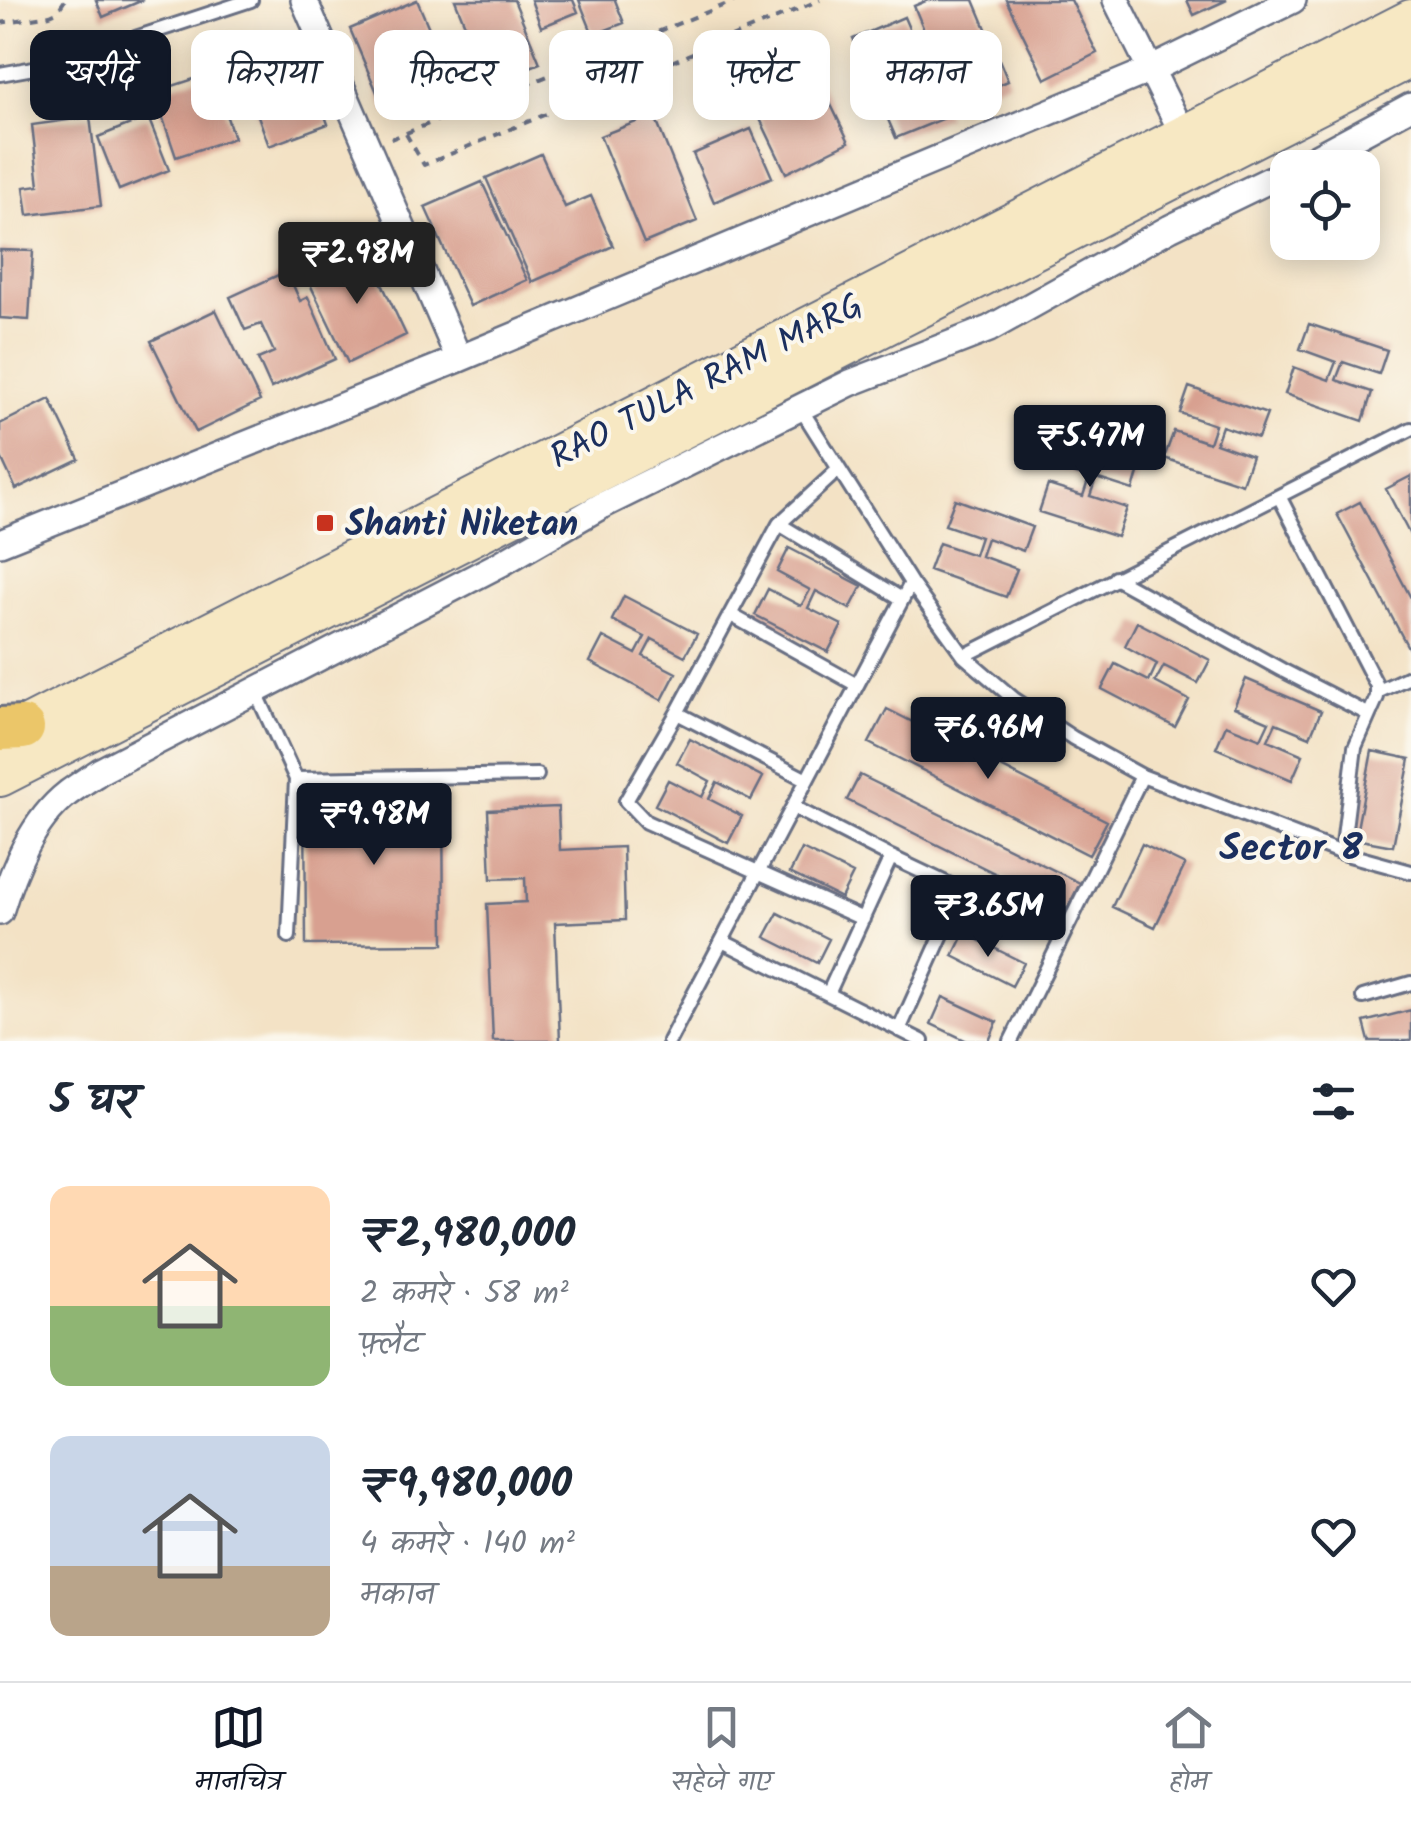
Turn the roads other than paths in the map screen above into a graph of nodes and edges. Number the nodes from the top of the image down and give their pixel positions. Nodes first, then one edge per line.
1 (251, 0) edge
2 (304, 0) edge
3 (1116, 0) edge
4 (1293, 0) edge
5 (1411, 19) edge
6 (1411, 58) edge
7 (1150, 70) junction
8 (0, 74) edge
9 (1411, 106) edge
10 (1184, 136) junction
11 (1329, 150) edge
12 (1270, 181) edge
13 (459, 358) junction
14 (842, 368) junction
15 (802, 408) junction
16 (1411, 429) edge
17 (839, 469) junction
18 (1279, 496) junction
19 (779, 524) junction
20 (0, 542) edge
21 (1116, 578) junction
22 (911, 584) junction
23 (902, 599) junction
24 (731, 615) junction
25 (964, 656) junction
26 (1411, 676) edge
27 (857, 685) junction
28 (255, 690) junction
29 (1377, 692) junction
30 (678, 713) junction
31 (1368, 714) junction
32 (8, 732) edge
33 (538, 776) dead end
34 (1142, 776) junction
35 (0, 777) edge
36 (296, 779) junction
37 (807, 780) junction
38 (793, 807) junction
39 (1342, 853) junction
40 (891, 857) junction
41 (1411, 869) edge
42 (759, 872) junction
43 (962, 890) junction
44 (0, 912) edge
45 (863, 919) junction
46 (289, 936) dead end
47 (1062, 938) junction
48 (722, 941) junction
49 (1411, 983) edge
50 (828, 994) junction
51 (1363, 997) dead end
52 (899, 1030) junction
53 (669, 1041) edge
54 (922, 1041) edge
55 (1010, 1041) edge

1 - 8 lane
2 - 13 street
3 - 7 street
4 - 7 street
5 - 10 main road, RAO TULA RAM MARG
6 - 14 main road, RAO TULA RAM MARG
7 - 10 street
7 - 13 street
9 - 11 street
10 - 32 main road, RAO TULA RAM MARG
12 - 14 street
13 - 20 street
14 - 15 street
14 - 35 main road, RAO TULA RAM MARG
15 - 17 lane
15 - 28 street
16 - 18 lane
17 - 19 lane
17 - 22 lane
18 - 21 lane
18 - 29 lane
19 - 23 lane
19 - 24 lane
21 - 25 lane
21 - 31 lane
22 - 23 lane
22 - 25 lane
23 - 27 lane
24 - 27 lane
24 - 30 lane
25 - 34 lane
26 - 29 lane
27 - 37 lane
28 - 36 lane
28 - 44 street
29 - 31 lane
30 - 37 lane
30 - 42 lane
31 - 39 lane
33 - 36 lane
34 - 39 lane
34 - 47 lane
36 - 46 lane
37 - 38 lane
38 - 40 lane
38 - 42 lane
39 - 41 lane
40 - 43 lane
40 - 45 lane
42 - 45 lane
42 - 48 lane
43 - 47 lane
43 - 52 lane
45 - 50 lane
47 - 55 lane
48 - 50 lane
48 - 53 lane
49 - 51 lane
50 - 52 lane
52 - 54 lane

